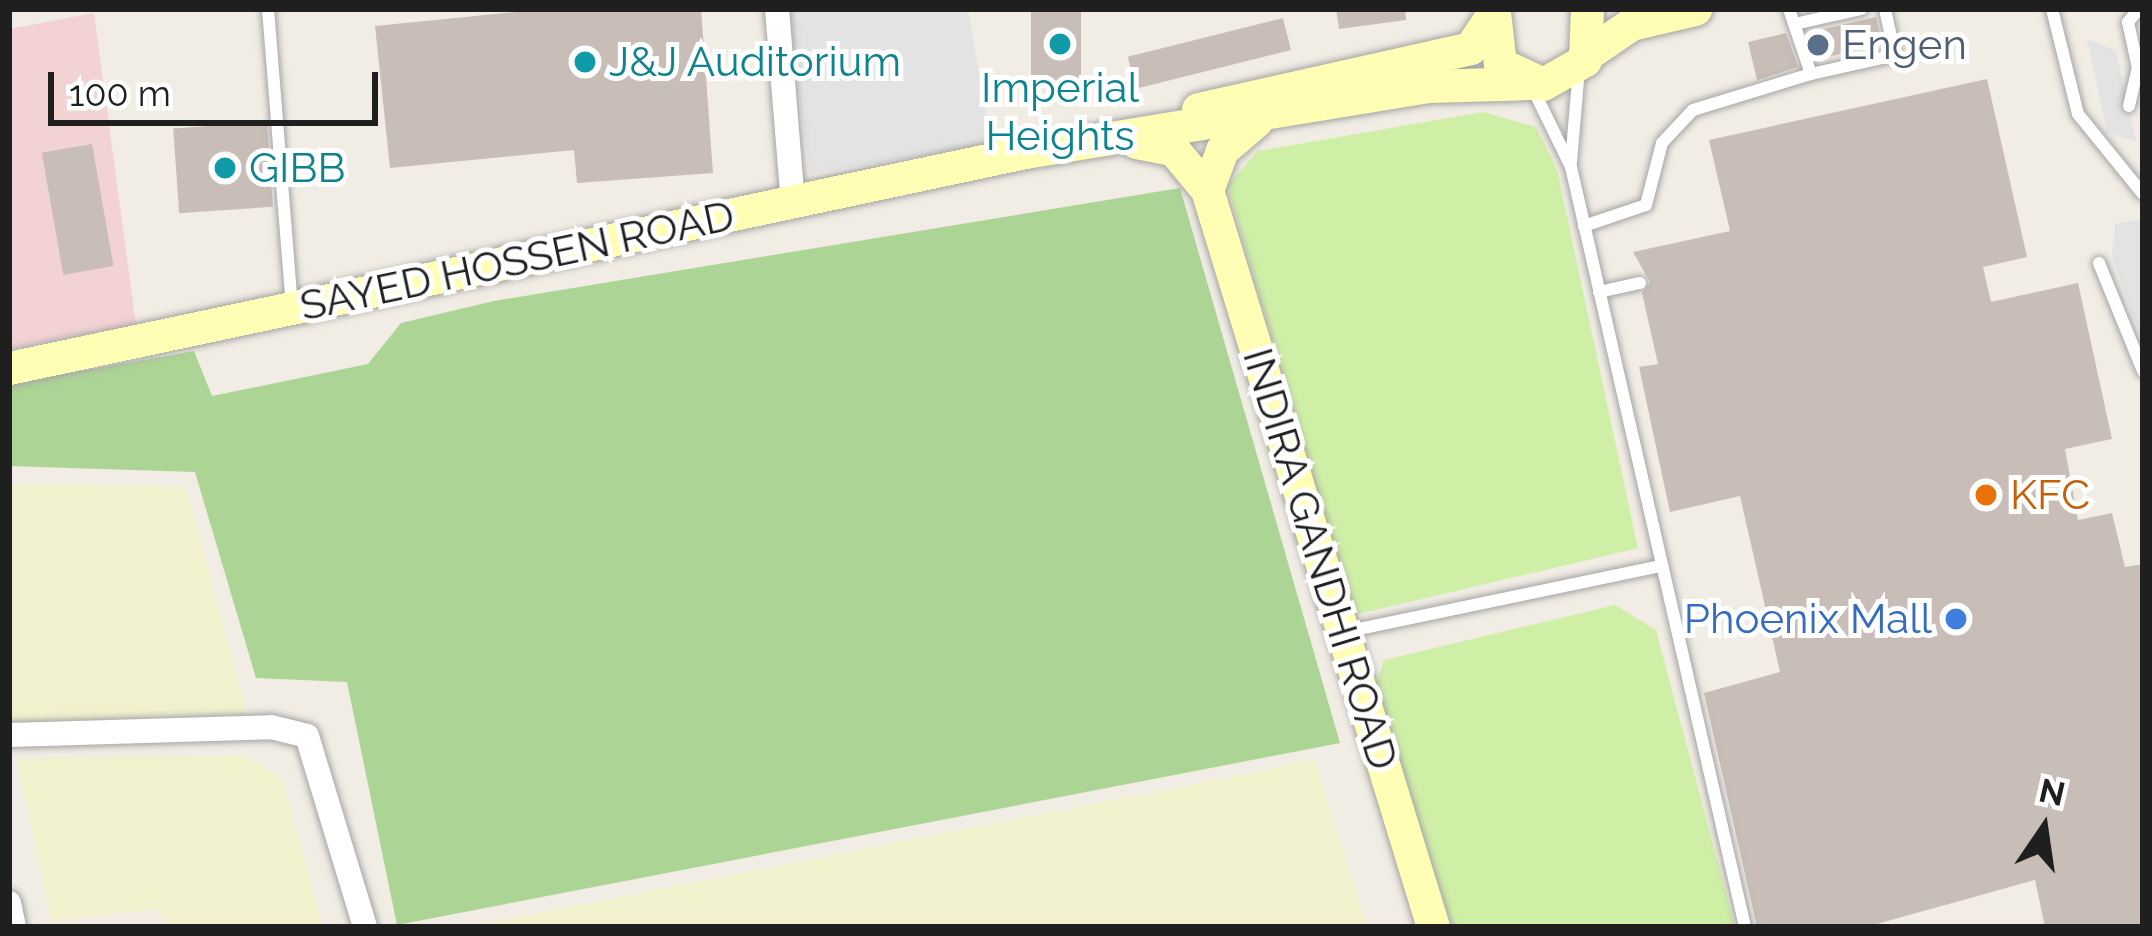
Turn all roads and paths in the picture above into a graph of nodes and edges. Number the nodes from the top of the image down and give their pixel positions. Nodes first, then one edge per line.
1 (268, 9) edge
2 (777, 9) edge
3 (1588, 9) edge
4 (1695, 9) edge
5 (1789, 9) edge
6 (1861, 9) edge
7 (1885, 9) edge
8 (2139, 9) edge
9 (2054, 11) edge
10 (1494, 12) edge
11 (1799, 23) junction
12 (1584, 60) junction
13 (1811, 74) junction
14 (1529, 83) junction
15 (2128, 106) dead end
16 (1258, 119) junction
17 (1108, 140) junction
18 (1041, 149) junction
19 (1571, 167) junction
20 (1208, 190) junction
21 (2143, 194) edge
22 (793, 203) junction
23 (1584, 226) junction
24 (2099, 263) dead end
25 (1640, 283) dead end
26 (1599, 292) junction
27 (292, 309) junction
28 (9, 368) edge
29 (2143, 371) edge
30 (1661, 566) junction
31 (1342, 633) junction
32 (9, 735) edge
33 (9, 903) edge
34 (14, 927) edge
35 (365, 927) edge
36 (1433, 927) edge
37 (1745, 927) edge

1 - 27 lane
2 - 22 street
3 - 12 main road
4 - 12 main road, SAYED HOSSEN ROAD
5 - 11 lane
6 - 11 lane
7 - 13 lane
8 - 15 lane
9 - 21 lane
10 - 14 main road
10 - 18 main road, SAYED HOSSEN ROAD
11 - 13 lane
12 - 14 main road, SAYED HOSSEN ROAD
12 - 19 lane
13 - 23 lane
14 - 16 main road, SAYED HOSSEN ROAD
14 - 19 lane
16 - 17 main road, SAYED HOSSEN ROAD
16 - 20 main road
17 - 18 main road, SAYED HOSSEN ROAD
17 - 20 main road, INDIRA GANDHI ROAD
18 - 22 main road, SAYED HOSSEN ROAD
19 - 23 lane
20 - 31 main road, INDIRA GANDHI ROAD
22 - 27 main road, SAYED HOSSEN ROAD
23 - 26 lane
24 - 29 lane
25 - 26 lane
26 - 30 lane
27 - 28 main road, SAYED HOSSEN ROAD
30 - 31 lane
30 - 37 lane
31 - 36 main road, INDIRA GANDHI ROAD
32 - 35 street
33 - 34 street

